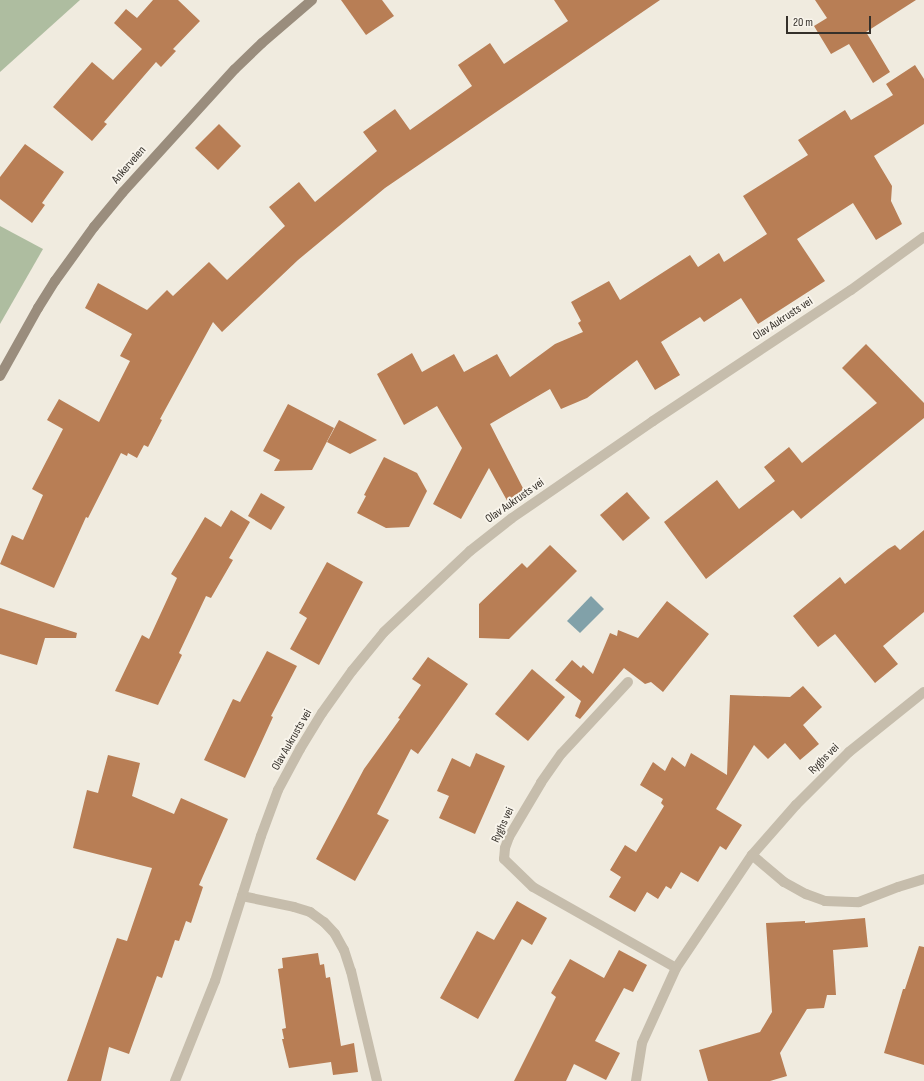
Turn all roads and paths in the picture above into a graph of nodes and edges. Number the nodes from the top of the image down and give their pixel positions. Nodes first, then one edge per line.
1 (312, 0) edge
2 (924, 237) edge
3 (0, 376) edge
4 (628, 682) dead end
5 (924, 692) edge
6 (752, 855) junction
7 (924, 879) edge
8 (242, 896) junction
9 (676, 968) junction
10 (175, 1081) edge
11 (377, 1081) edge
12 (636, 1081) edge

1 - 3 main road, Ankerveien
2 - 8 street, Olav Aukrusts vei
4 - 9 street, Ryghs vei
5 - 6 street, Ryghs vei
6 - 7 street
6 - 9 street, Ryghs vei
8 - 10 street, Olav Aukrusts vei
8 - 11 street
9 - 12 street, Ryghs vei

